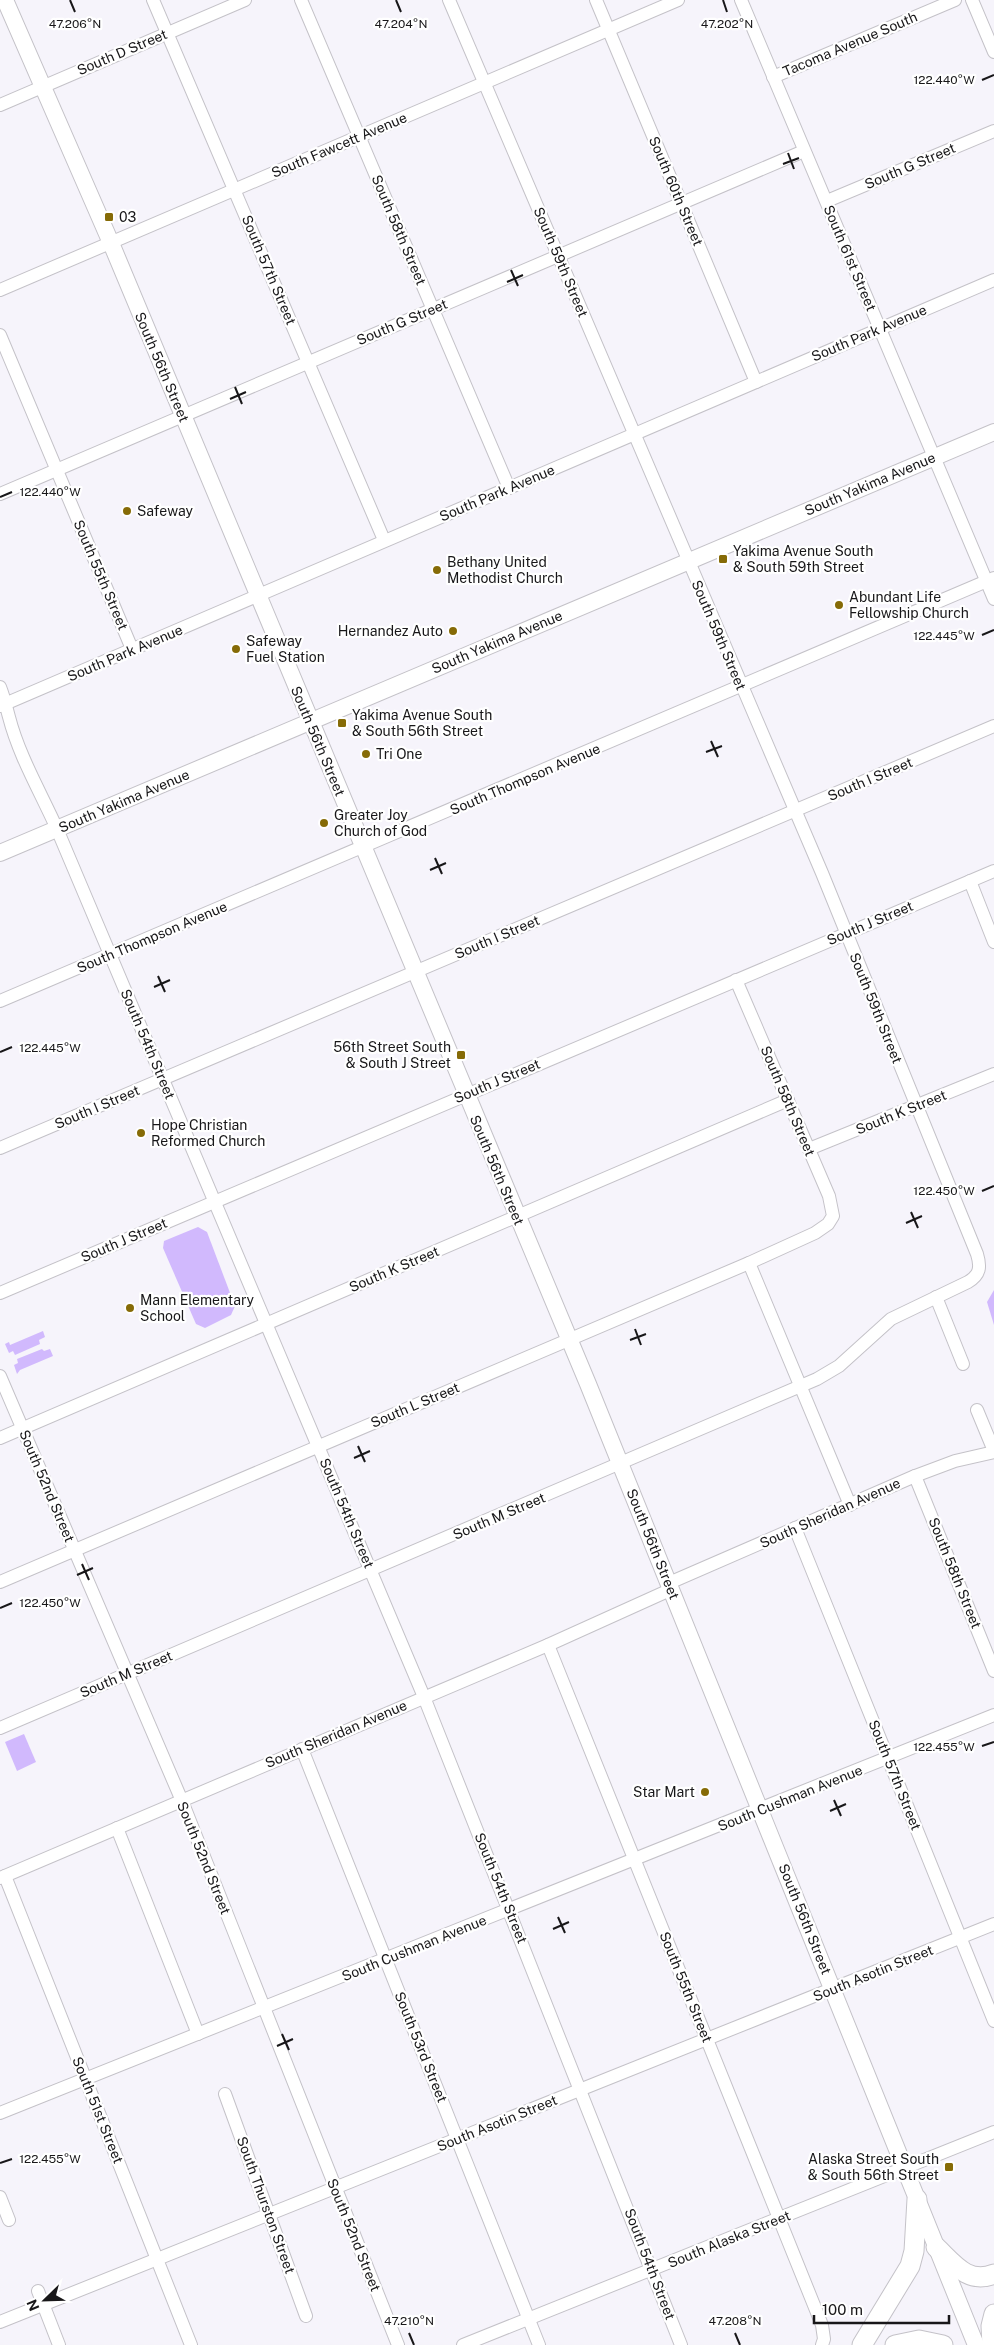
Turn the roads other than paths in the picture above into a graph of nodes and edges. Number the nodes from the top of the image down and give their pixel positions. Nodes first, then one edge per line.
1 (5, 0) edge
2 (153, 0) edge
3 (245, 0) edge
4 (301, 0) edge
5 (449, 0) edge
6 (596, 0) edge
7 (678, 0) edge
8 (741, 0) edge
9 (955, 0) edge
10 (972, 0) edge
11 (609, 30) junction
12 (167, 33) junction
13 (994, 52) edge
14 (773, 77) junction
15 (484, 83) junction
16 (42, 86) junction
17 (0, 105) edge
18 (994, 131) edge
19 (359, 136) junction
20 (804, 151) junction
21 (234, 190) junction
22 (827, 201) junction
23 (680, 203) junction
24 (111, 243) junction
25 (557, 255) junction
26 (994, 280) edge
27 (0, 290) edge
28 (432, 309) junction
29 (880, 328) junction
30 (0, 335) edge
31 (308, 362) junction
32 (756, 382) junction
33 (183, 416) junction
34 (994, 432) edge
35 (634, 434) junction
36 (934, 457) junction
37 (57, 470) junction
38 (509, 488) junction
39 (0, 494) edge
40 (384, 540) junction
41 (687, 560) junction
42 (990, 580) edge
43 (258, 596) junction
44 (994, 598) edge
45 (132, 649) junction
46 (0, 687) edge
47 (742, 688) junction
48 (3, 704) edge
49 (310, 722) junction
50 (994, 726) edge
51 (794, 812) junction
52 (58, 829) junction
53 (362, 847) junction
54 (0, 853) edge
55 (994, 871) edge
56 (970, 881) junction
57 (846, 934) junction
58 (994, 942) edge
59 (110, 954) junction
60 (414, 973) junction
61 (736, 980) junction
62 (0, 1001) edge
63 (994, 1074) edge
64 (163, 1079) junction
65 (465, 1094) junction
66 (788, 1100) junction
67 (915, 1106) junction
68 (0, 1148) edge
69 (809, 1149) junction
70 (214, 1202) junction
71 (518, 1216) junction
72 (828, 1224) joint
73 (749, 1263) junction
74 (979, 1273) joint
75 (0, 1293) edge
76 (936, 1297) junction
77 (266, 1324) junction
78 (569, 1339) junction
79 (963, 1364) dead end
80 (0, 1376) edge
81 (801, 1387) junction
82 (977, 1410) dead end
83 (22, 1428) junction
84 (0, 1438) edge
85 (319, 1446) junction
86 (994, 1452) edge
87 (621, 1464) junction
88 (915, 1476) junction
89 (850, 1505) junction
90 (795, 1528) junction
91 (74, 1551) junction
92 (371, 1570) junction
93 (0, 1582) edge
94 (670, 1586) junction
95 (548, 1644) junction
96 (994, 1670) edge
97 (127, 1674) junction
98 (424, 1697) junction
99 (994, 1715) edge
100 (0, 1728) edge
101 (302, 1749) junction
102 (888, 1758) junction
103 (182, 1800) junction
104 (760, 1810) junction
105 (117, 1828) junction
106 (635, 1860) junction
107 (2, 1877) edge
108 (510, 1910) junction
109 (994, 1924) edge
110 (960, 1937) junction
111 (386, 1960) junction
112 (833, 1990) junction
113 (264, 2008) junction
114 (994, 2021) edge
115 (198, 2034) junction
116 (707, 2039) junction
117 (86, 2079) junction
118 (582, 2090) junction
119 (225, 2094) dead end
120 (0, 2113) edge
121 (994, 2132) edge
122 (457, 2139) junction
123 (904, 2168) junction
124 (335, 2187) junction
125 (0, 2197) edge
126 (917, 2199) junction
127 (269, 2214) junction
128 (779, 2219) junction
129 (9, 2220) dead end
130 (936, 2246) junction
131 (157, 2259) junction
132 (653, 2269) junction
133 (994, 2274) edge
134 (38, 2291) dead end
135 (43, 2304) junction
136 (994, 2314) edge
137 (306, 2316) dead end
138 (529, 2319) junction
139 (0, 2322) edge
140 (59, 2345) edge
141 (191, 2345) edge
142 (398, 2345) edge
143 (463, 2345) edge
144 (539, 2345) edge
145 (681, 2345) edge
146 (822, 2345) edge
147 (862, 2345) edge
148 (895, 2345) edge
149 (943, 2345) edge
150 (976, 2345) edge
151 (992, 2345) edge

1 - 16 main road, South 56th Street
2 - 12 street, South 57th Street
3 - 12 street, South D Street
4 - 19 street, South 58th Street
5 - 15 street, South 59th Street
6 - 11 street, South 60th Street
7 - 11 street, South Fawcett Avenue
8 - 14 street, South 61st Street
9 - 14 street, Tacoma Avenue South
10 - 13 street
11 - 15 street, South Fawcett Avenue
11 - 23 street, South 60th Street
12 - 16 street, South D Street
12 - 21 street, South 57th Street
14 - 20 street, South 61st Street
15 - 19 street, South Fawcett Avenue
15 - 25 street, South 59th Street
16 - 17 street, South D Street
16 - 24 main road, South 56th Street
18 - 22 street, South G Street
19 - 21 street, South Fawcett Avenue
19 - 28 street, South 58th Street
20 - 22 street, South 61st Street
20 - 23 street, South G Street
21 - 24 street, South Fawcett Avenue
21 - 31 street, South 57th Street
22 - 29 street, South 61st Street
23 - 25 street, South G Street
23 - 32 street, South 60th Street
24 - 27 street, South Fawcett Avenue
24 - 33 main road, South 56th Street
25 - 28 street, South G Street
25 - 35 street, South 59th Street
26 - 29 street, South Park Avenue
28 - 31 street, South G Street
28 - 38 street, South 58th Street
29 - 32 street, South Park Avenue
29 - 36 street, South 61st Street
30 - 37 street, South 55th Street
31 - 33 street, South G Street
31 - 40 street, South 57th Street
32 - 35 street, South Park Avenue
33 - 37 street, South G Street
33 - 43 main road, South 56th Street
34 - 36 main road, South Yakima Avenue
35 - 38 street, South Park Avenue
35 - 41 street, South 59th Street
36 - 41 main road, South Yakima Avenue
36 - 42 street, South 61st Street
37 - 39 street, South G Street
37 - 45 street, South 55th Street
38 - 40 street, South Park Avenue
40 - 43 street, South Park Avenue
41 - 47 street, South 59th Street
41 - 49 main road, South Yakima Avenue
42 - 44 street, South 61st Street
42 - 47 street, South Thompson Avenue
43 - 45 street, South Park Avenue
43 - 49 main road, South 56th Street
45 - 48 street, South Park Avenue
46 - 48 street, South 54th Street
47 - 51 street, South 59th Street
47 - 53 street, South Thompson Avenue
48 - 52 street, South 54th Street
49 - 52 main road, South Yakima Avenue
49 - 53 main road, South 56th Street
50 - 51 street, South I Street
51 - 57 street, South 59th Street
51 - 60 street, South I Street
52 - 54 main road, South Yakima Avenue
52 - 59 street, South 54th Street
53 - 59 street, South Thompson Avenue
53 - 60 main road, South 56th Street
55 - 56 street, South J Street
56 - 57 street, South J Street
56 - 58 street
57 - 61 street, South J Street
57 - 67 street, South 59th Street
59 - 62 street, South Thompson Avenue
59 - 64 street, South 54th Street
60 - 64 street, South I Street
60 - 65 main road, South 56th Street
61 - 65 street, South J Street
61 - 66 street, South 58th Street
63 - 67 street, South K Street
64 - 68 street, South I Street
64 - 70 street, South 54th Street
65 - 70 street, South J Street
65 - 71 main road, South 56th Street
66 - 69 street, South 58th Street
66 - 71 street, South K Street
67 - 69 street, South K Street
67 - 74 street, South 59th Street
69 - 72 street, South 58th Street
70 - 75 street, South J Street
70 - 77 street, South 54th Street
71 - 77 street, South K Street
71 - 78 main road, South 56th Street
72 - 73 street, South L Street
73 - 78 street, South L Street
73 - 81 street
74 - 76 street, South M Street
76 - 79 street
76 - 81 street, South M Street
77 - 83 street, South K Street
77 - 85 street, South 54th Street
78 - 85 street, South L Street
78 - 87 main road, South 56th Street
80 - 83 street, South 52nd Street
81 - 87 street, South M Street
81 - 89 street
82 - 86 street
83 - 84 street, South K Street
83 - 91 street, South 52nd Street
85 - 91 street, South L Street
85 - 92 street, South 54th Street
86 - 88 street, South Sheridan Avenue
87 - 92 street, South M Street
87 - 94 main road, South 56th Street
88 - 89 street, South Sheridan Avenue
88 - 96 street, South 58th Street
89 - 90 street, South Sheridan Avenue
90 - 94 street, South Sheridan Avenue
90 - 102 street, South 57th Street
91 - 93 street, South L Street
91 - 97 street, South 52nd Street
92 - 97 street, South M Street
92 - 98 street, South 54th Street
94 - 95 street, South Sheridan Avenue
94 - 104 main road, South 56th Street
95 - 98 street, South Sheridan Avenue
95 - 106 street, South 55th Street
97 - 100 street, South M Street
97 - 103 street, South 52nd Street
98 - 101 street, South Sheridan Avenue
98 - 108 street, South 54th Street
99 - 102 street, South Cushman Avenue
101 - 103 street, South Sheridan Avenue
101 - 111 street, South 53rd Street
102 - 104 street, South Cushman Avenue
102 - 110 street, South 57th Street
103 - 105 street, South Sheridan Avenue
103 - 113 street, South 52nd Street
104 - 106 street, South Cushman Avenue
104 - 112 main road, South 56th Street
105 - 107 street, South Sheridan Avenue
105 - 115 street
106 - 108 street, South Cushman Avenue
106 - 116 street, South 55th Street
107 - 117 street, South 51st Street
108 - 111 street, South Cushman Avenue
108 - 118 street, South 54th Street
109 - 110 street, South Asotin Street
110 - 112 street, South Asotin Street
110 - 114 street, South 57th Street
111 - 113 street, South Cushman Avenue
111 - 122 street, South 53rd Street
112 - 116 street, South Asotin Street
112 - 123 main road, South 56th Street
113 - 115 street, South Cushman Avenue
113 - 124 street, South 52nd Street
115 - 117 street, South Cushman Avenue
116 - 118 street, South Asotin Street
116 - 128 street, South 55th Street
117 - 120 street, South Cushman Avenue
117 - 131 street, South 51st Street
118 - 122 street, South Asotin Street
118 - 132 street, South 54th Street
119 - 127 street, South Thurston Street
121 - 123 street, South Alaska Street
122 - 124 street, South Asotin Street
122 - 138 street, South 53rd Street
123 - 126 main road, South 56th Street
123 - 128 street, South Alaska Street
124 - 127 street, South Asotin Street
124 - 142 street, South 52nd Street
125 - 129 street
126 - 130 main road, South 56th Street
126 - 147 highway
127 - 131 street, South Asotin Street
127 - 137 street, South Thurston Street
128 - 132 street, South Alaska Street
128 - 146 street, South 55th Street
130 - 133 highway
130 - 150 main road, South 56th Street
131 - 135 street, South Asotin Street
131 - 141 street, South 51st Street
132 - 138 street, South Alaska Street
132 - 145 street, South 54th Street
134 - 135 street
135 - 139 street, South Asotin Street
135 - 140 street
136 - 151 highway
138 - 143 street, South Alaska Street
138 - 144 street, South 53rd Street
148 - 149 highway

